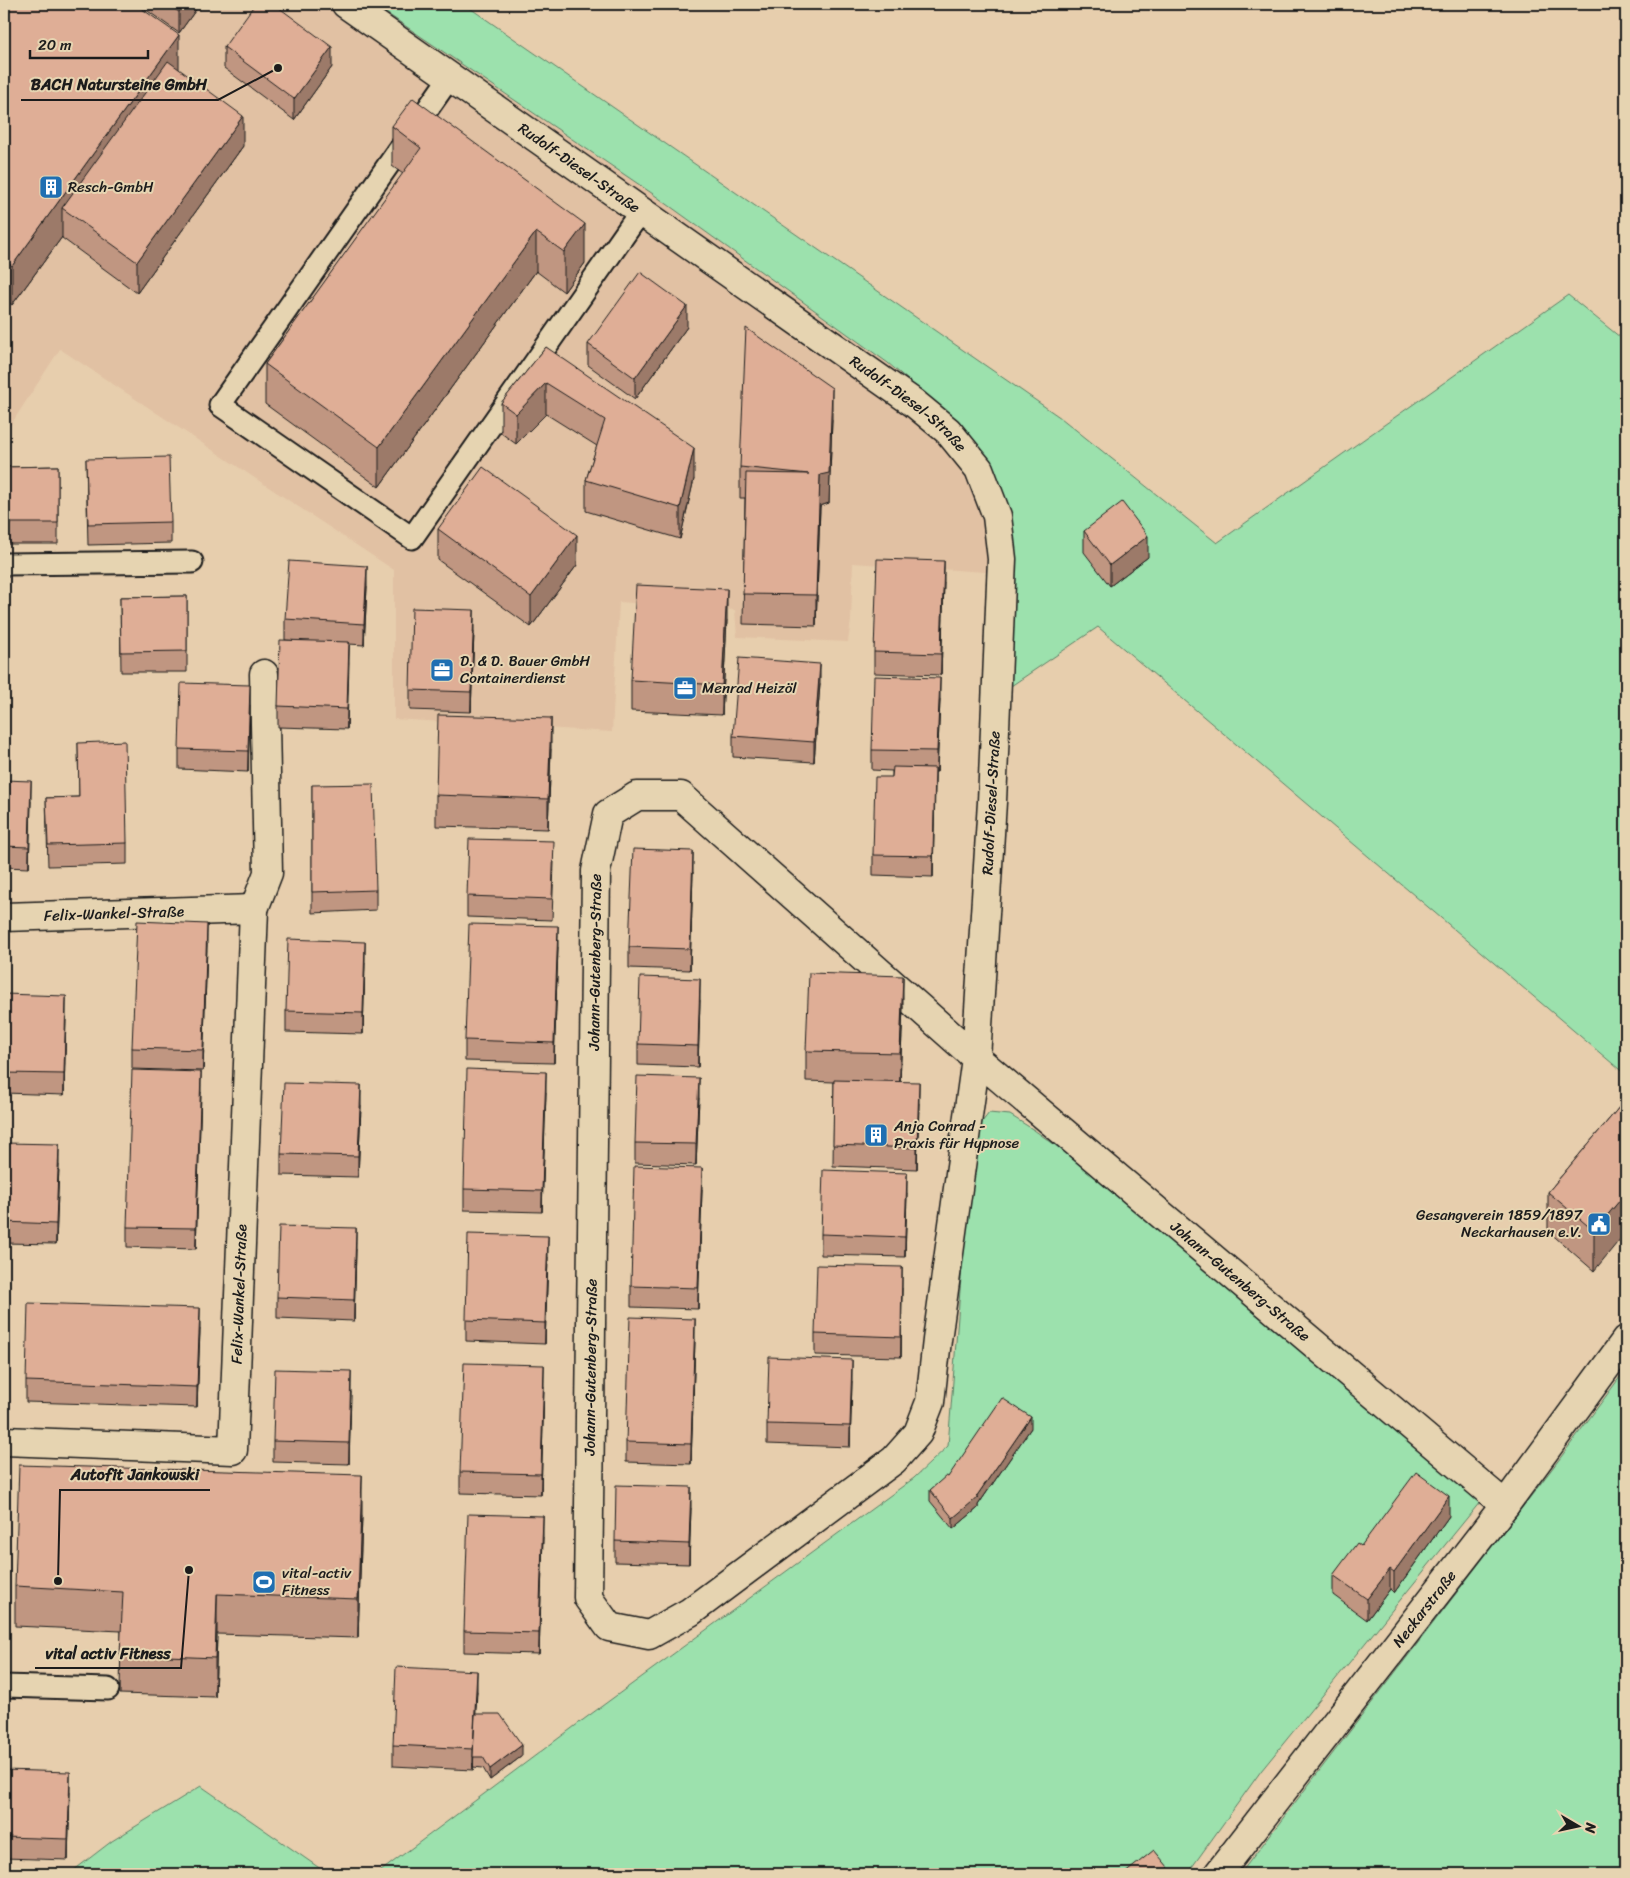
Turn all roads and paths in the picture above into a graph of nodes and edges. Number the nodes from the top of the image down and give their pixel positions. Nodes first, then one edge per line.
1 (346, 4) edge
2 (450, 77) junction
3 (641, 211) junction
4 (192, 562) dead end
5 (4, 564) edge
6 (264, 674) dead end
7 (254, 909) junction
8 (4, 917) edge
9 (976, 1058) junction
10 (1626, 1340) edge
11 (4, 1441) edge
12 (1505, 1505) junction
13 (4, 1686) edge
14 (108, 1690) dead end
15 (1218, 1874) edge

1 - 2 street, Rudolf-Diesel-Straße
2 - 3 street, Rudolf-Diesel-Straße
2 - 3 lane
3 - 9 street, Rudolf-Diesel-Straße
4 - 5 lane
6 - 7 street, Felix-Wankel-Straße
7 - 8 street, Felix-Wankel-Straße
7 - 11 street, Felix-Wankel-Straße
9 - 9 street, Johann-Gutenberg-Straße
9 - 12 street, Johann-Gutenberg-Straße
10 - 12 street, Neckarstraße
12 - 15 street, Neckarstraße
13 - 14 lane

